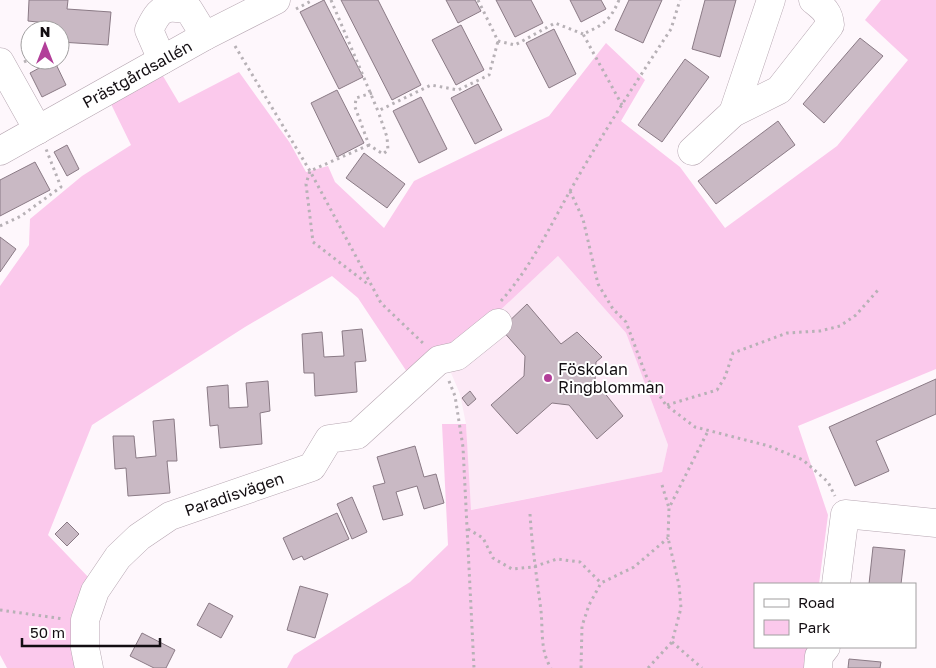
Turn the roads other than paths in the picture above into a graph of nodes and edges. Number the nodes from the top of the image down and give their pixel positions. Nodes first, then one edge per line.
1 (276, 0) edge
2 (771, 0) edge
3 (813, 0) edge
4 (215, 32) junction
5 (162, 60) junction
6 (0, 62) edge
7 (733, 113) junction
8 (38, 130) junction
9 (0, 151) edge
10 (692, 151) dead end
11 (498, 314) road end
12 (936, 523) edge
13 (836, 583) edge
14 (825, 648) edge
15 (89, 668) edge
16 (818, 668) edge

1 - 4 street, Prästgårdsallén
2 - 7 street
3 - 7 street
4 - 5 street, Prästgårdsallén
4 - 5 street
5 - 8 street, Prästgårdsallén
6 - 8 street
7 - 10 street
8 - 9 street, Prästgårdsallén
11 - 15 street, Paradisvägen
12 - 13 street
14 - 16 street

